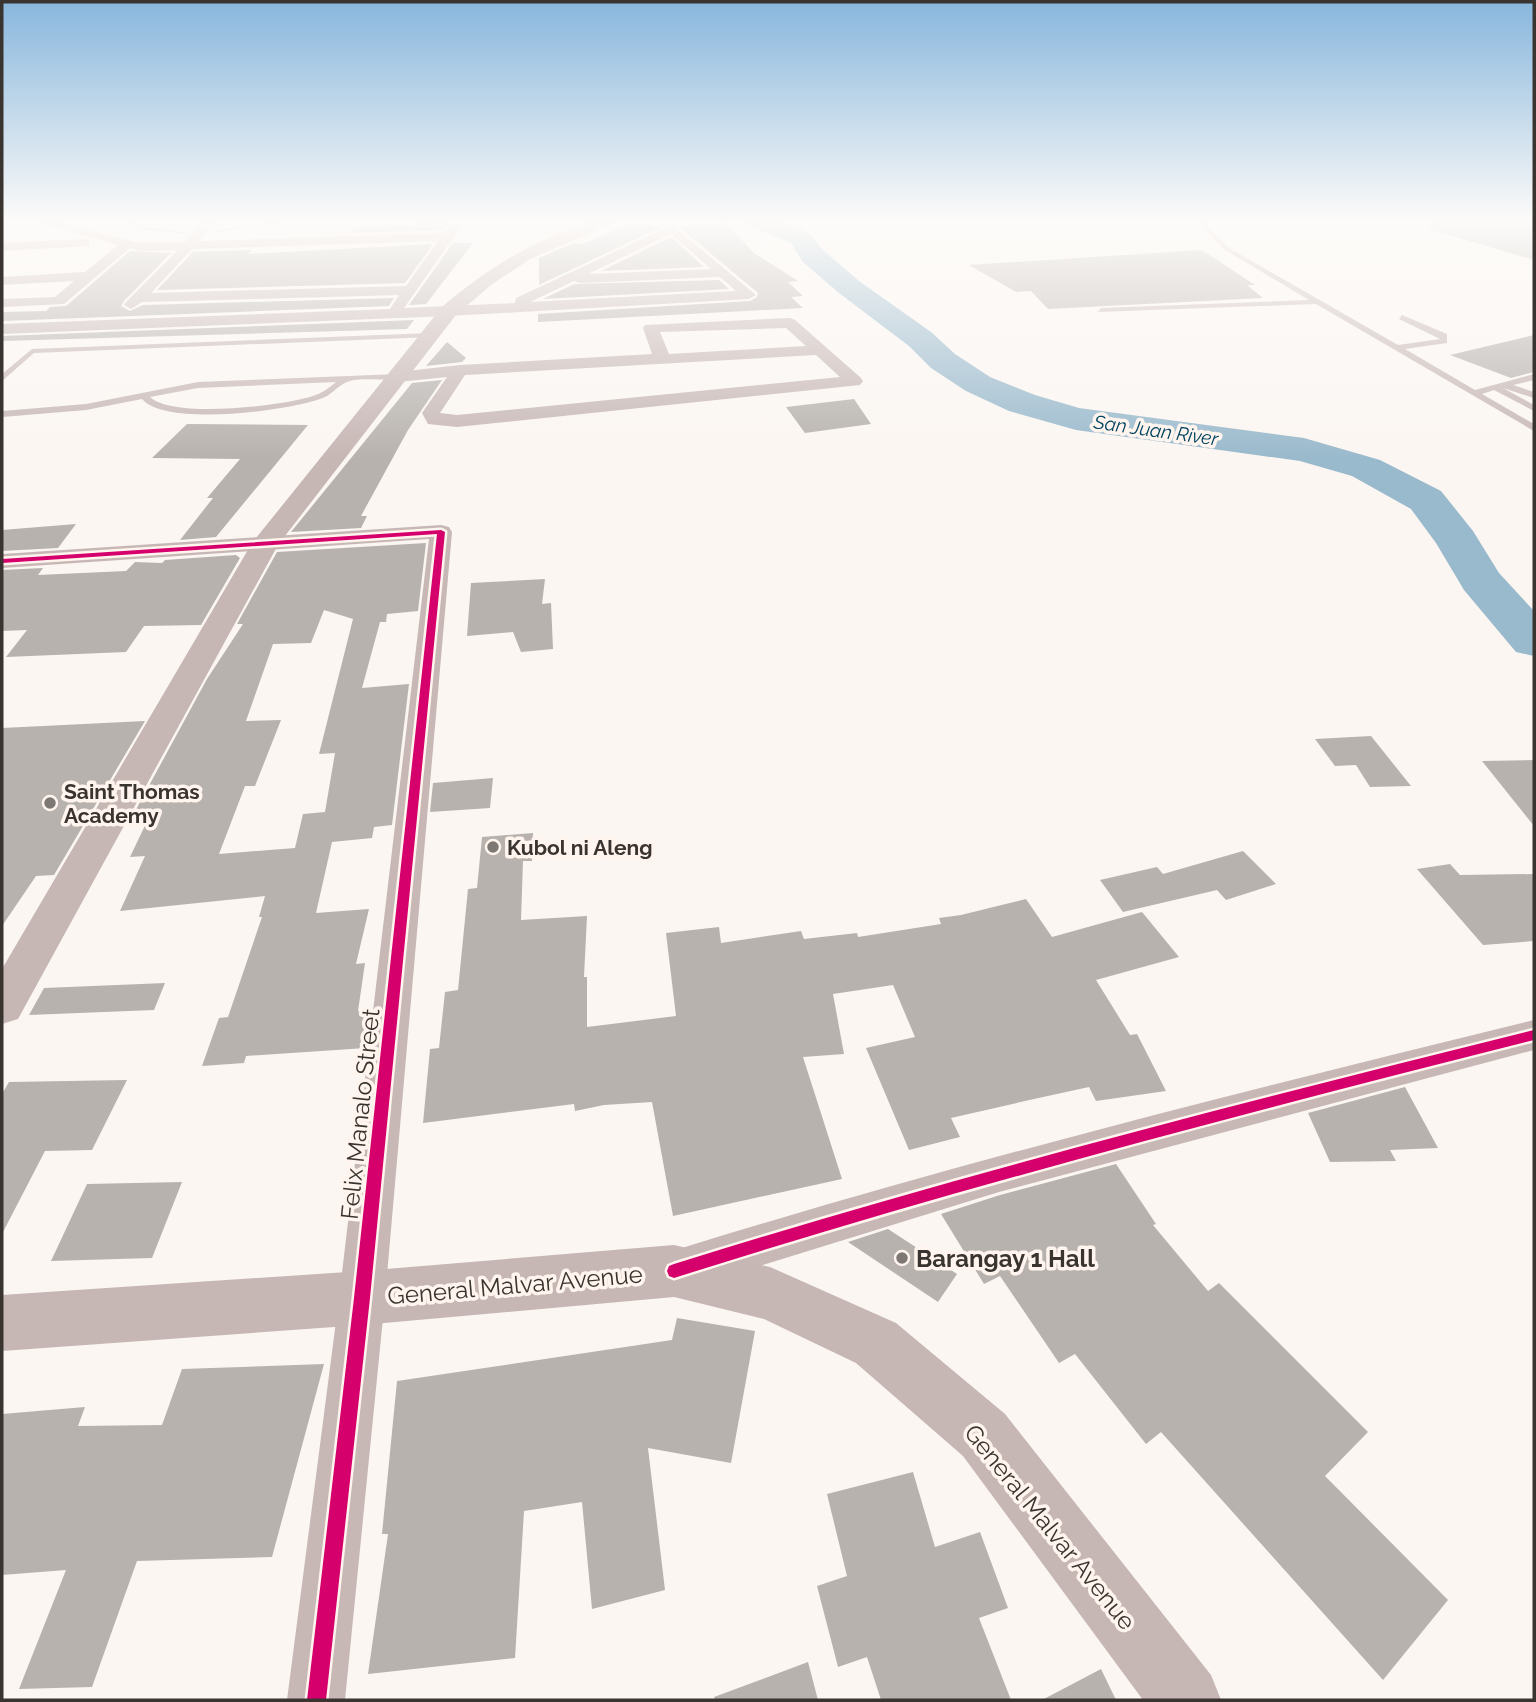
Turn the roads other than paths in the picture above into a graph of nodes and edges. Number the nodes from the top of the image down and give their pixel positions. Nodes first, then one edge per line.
1 (60, 300) edge
2 (137, 300) edge
3 (402, 300) edge
4 (461, 300) edge
5 (522, 300) edge
6 (648, 300) edge
7 (1315, 300) edge
8 (1318, 302) junction
9 (2, 303) edge
10 (507, 308) junction
11 (1101, 310) dead end
12 (449, 311) junction
13 (394, 313) junction
14 (1402, 317) dead end
15 (108, 324) junction
16 (2, 329) edge
17 (430, 335) junction
18 (1397, 348) junction
19 (822, 350) junction
20 (689, 357) junction
21 (662, 358) junction
22 (544, 365) junction
23 (460, 370) junction
24 (398, 377) junction
25 (1534, 377) edge
26 (2, 378) edge
27 (346, 379) junction
28 (1499, 386) junction
29 (1474, 393) junction
30 (1534, 395) edge
31 (144, 396) junction
32 (682, 400) junction
33 (1534, 408) edge
34 (2, 414) edge
35 (526, 414) junction
36 (1534, 428) edge
37 (266, 543) junction
38 (2, 561) edge
39 (2, 1007) edge
40 (1534, 1034) edge
41 (674, 1271) junction
42 (362, 1298) junction
43 (2, 1323) edge
44 (316, 1700) edge
45 (1186, 1700) edge

1 - 9 street
2 - 15 street
3 - 13 street
4 - 12 main road
5 - 10 street
6 - 10 street
7 - 8 lane
8 - 11 lane
8 - 18 lane
10 - 12 street
12 - 13 street
12 - 17 main road
13 - 15 street
14 - 18 lane
15 - 16 street
17 - 24 main road
17 - 26 lane
18 - 29 lane
19 - 20 street
19 - 21 street
19 - 32 street
20 - 21 street
20 - 32 street
21 - 22 street
22 - 23 street
22 - 35 street
23 - 24 street
23 - 35 street
24 - 27 lane
24 - 37 main road
25 - 28 lane
27 - 31 lane
27 - 31 lane
28 - 29 lane
28 - 30 lane
28 - 33 lane
29 - 36 lane
31 - 34 lane
32 - 35 street
37 - 38 street
37 - 39 main road
37 - 42 street, Felix Manalo Street
40 - 41 street
41 - 42 main road, General Malvar Avenue
41 - 45 main road, General Malvar Avenue
42 - 43 main road, General Malvar Avenue
42 - 44 street, Felix Manalo Street

